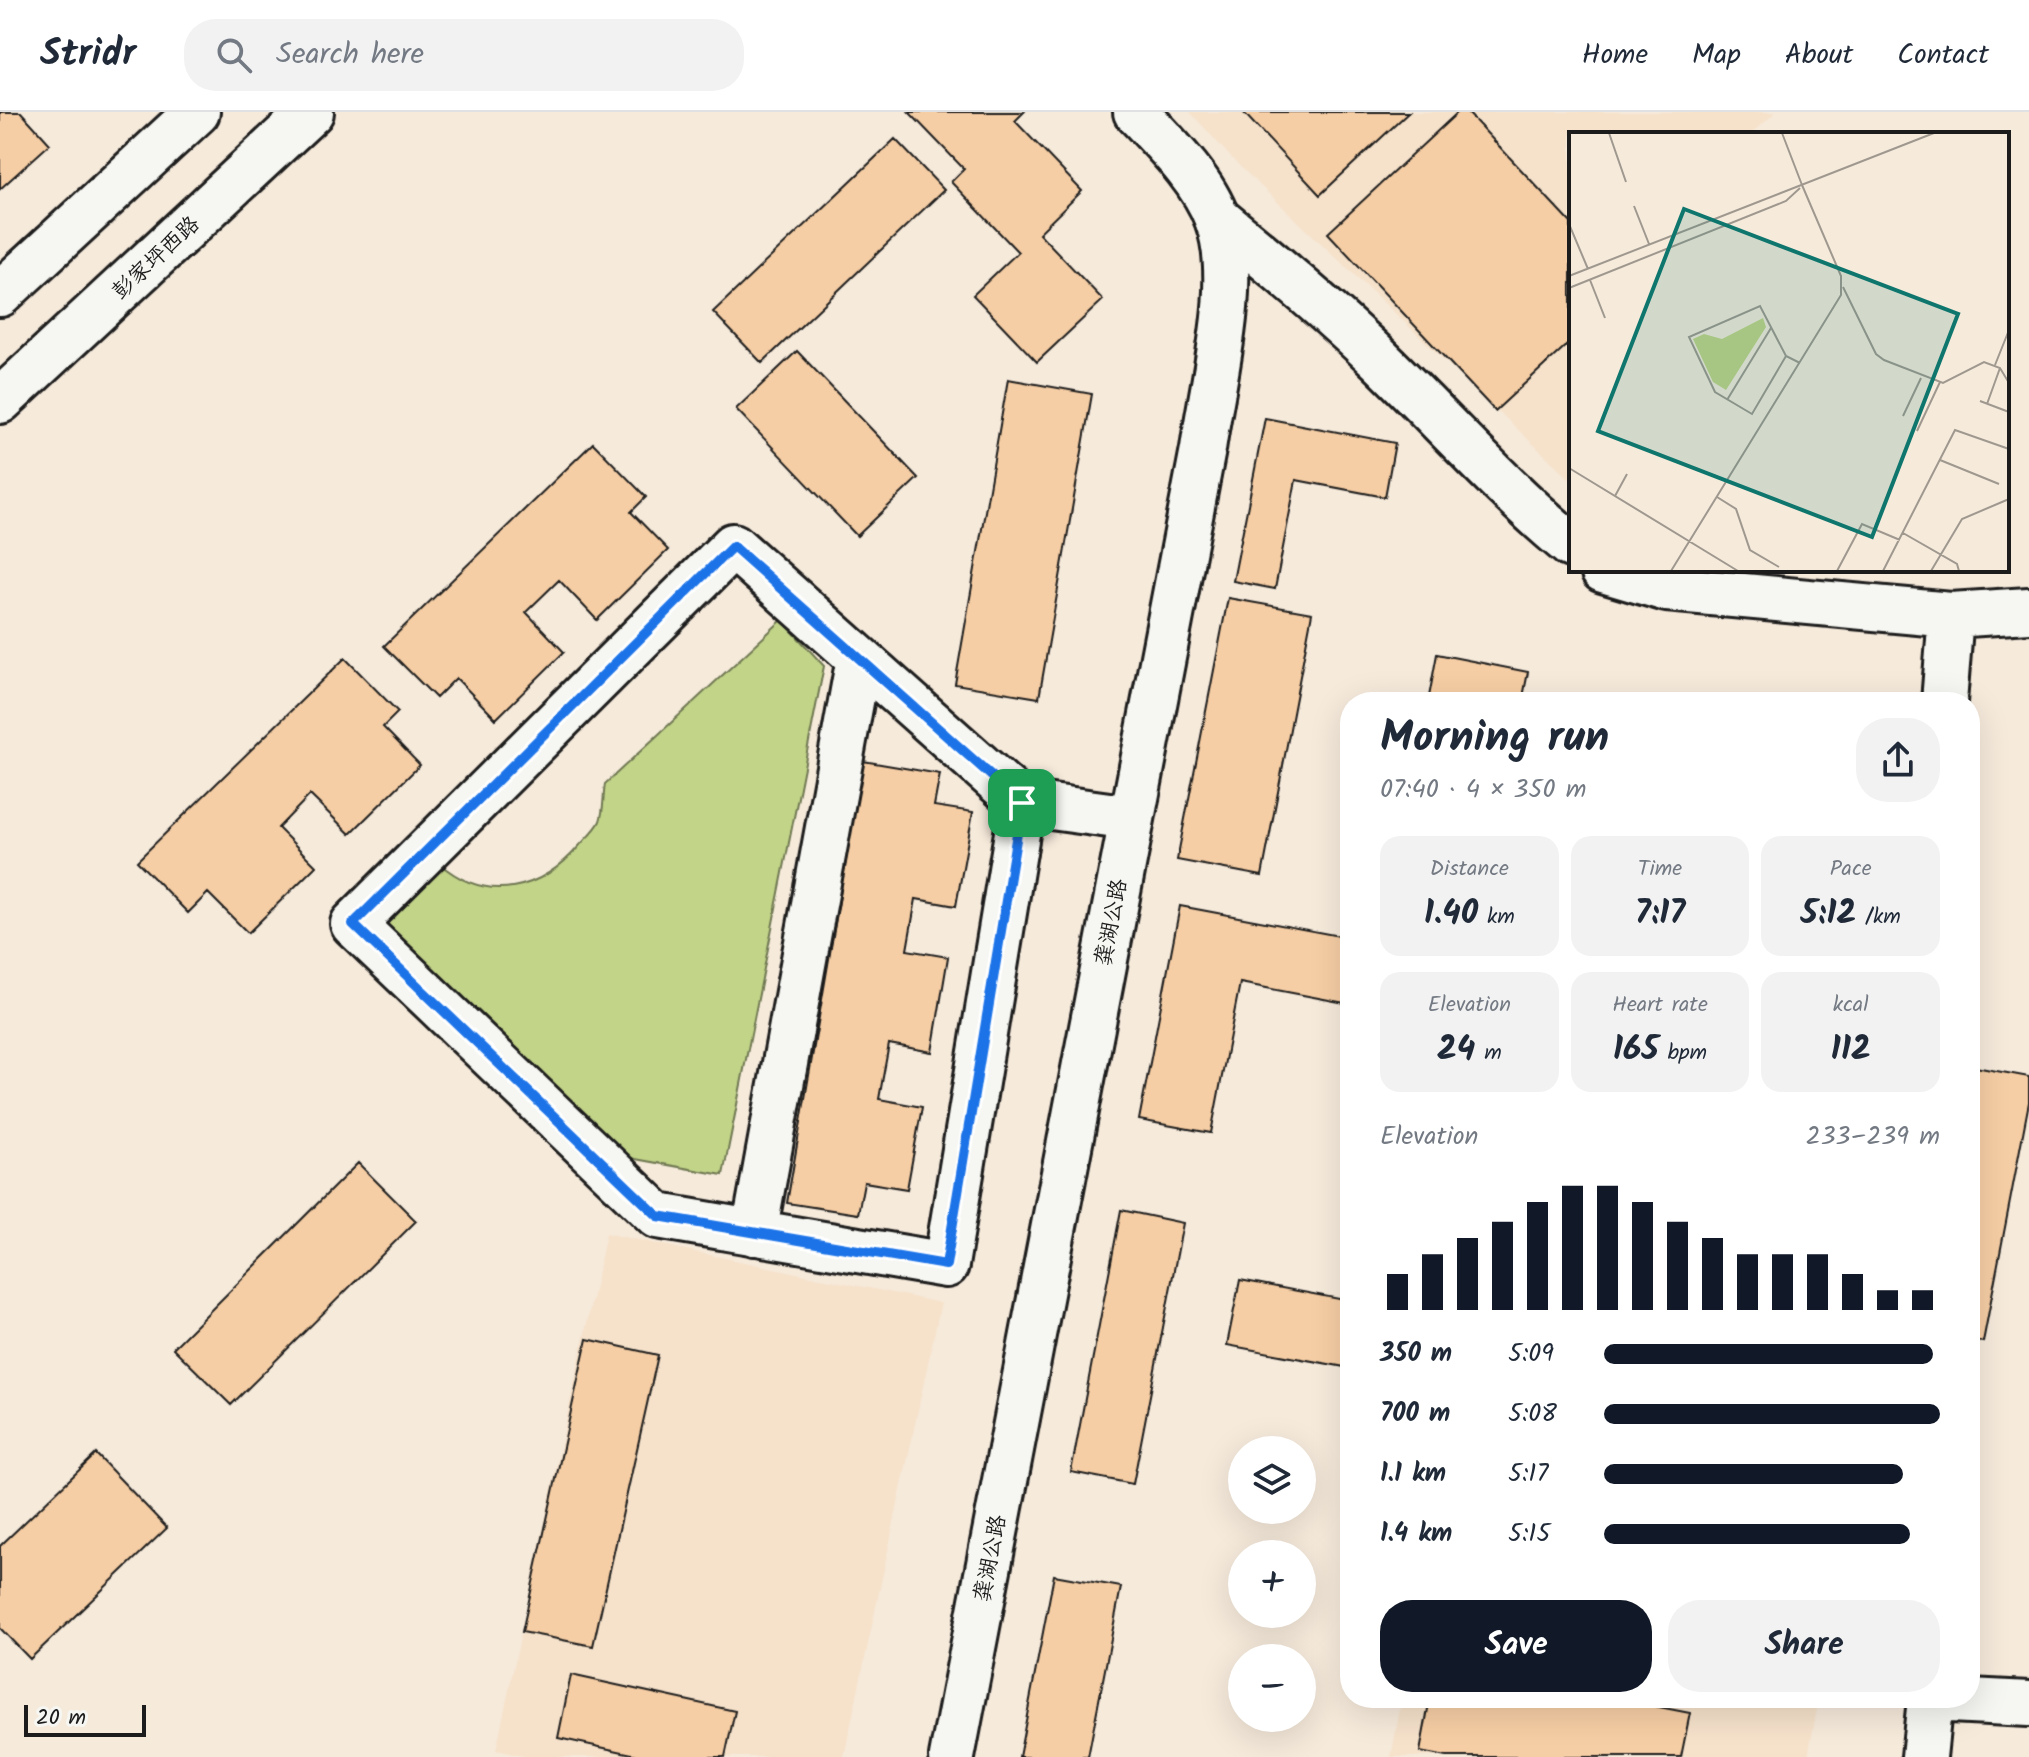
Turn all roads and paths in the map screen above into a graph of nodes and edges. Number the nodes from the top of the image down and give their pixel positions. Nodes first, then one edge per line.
1 (197, 112) edge
2 (311, 112) edge
3 (1136, 112) edge
4 (1217, 218) junction
5 (0, 294) edge
6 (0, 401) edge
7 (1569, 543) edge
8 (1610, 572) edge
9 (2029, 610) edge
10 (1951, 615) junction
11 (859, 658) junction
12 (1945, 692) edge
13 (1022, 803) junction
14 (1131, 818) junction
15 (754, 1233) junction
16 (1980, 1702) edge
17 (2029, 1704) edge
18 (1929, 1708) edge
19 (952, 1757) edge
20 (1924, 1757) edge

1 - 5 street
2 - 6 street, 彭家坪西路
3 - 4 street, 龚湖公路
4 - 7 street
4 - 14 street, 龚湖公路
8 - 10 street
9 - 10 street
10 - 12 street
11 - 13 street
11 - 15 street
11 - 15 street
13 - 14 street
13 - 15 street
14 - 19 street, 龚湖公路
16 - 17 street
18 - 20 street

